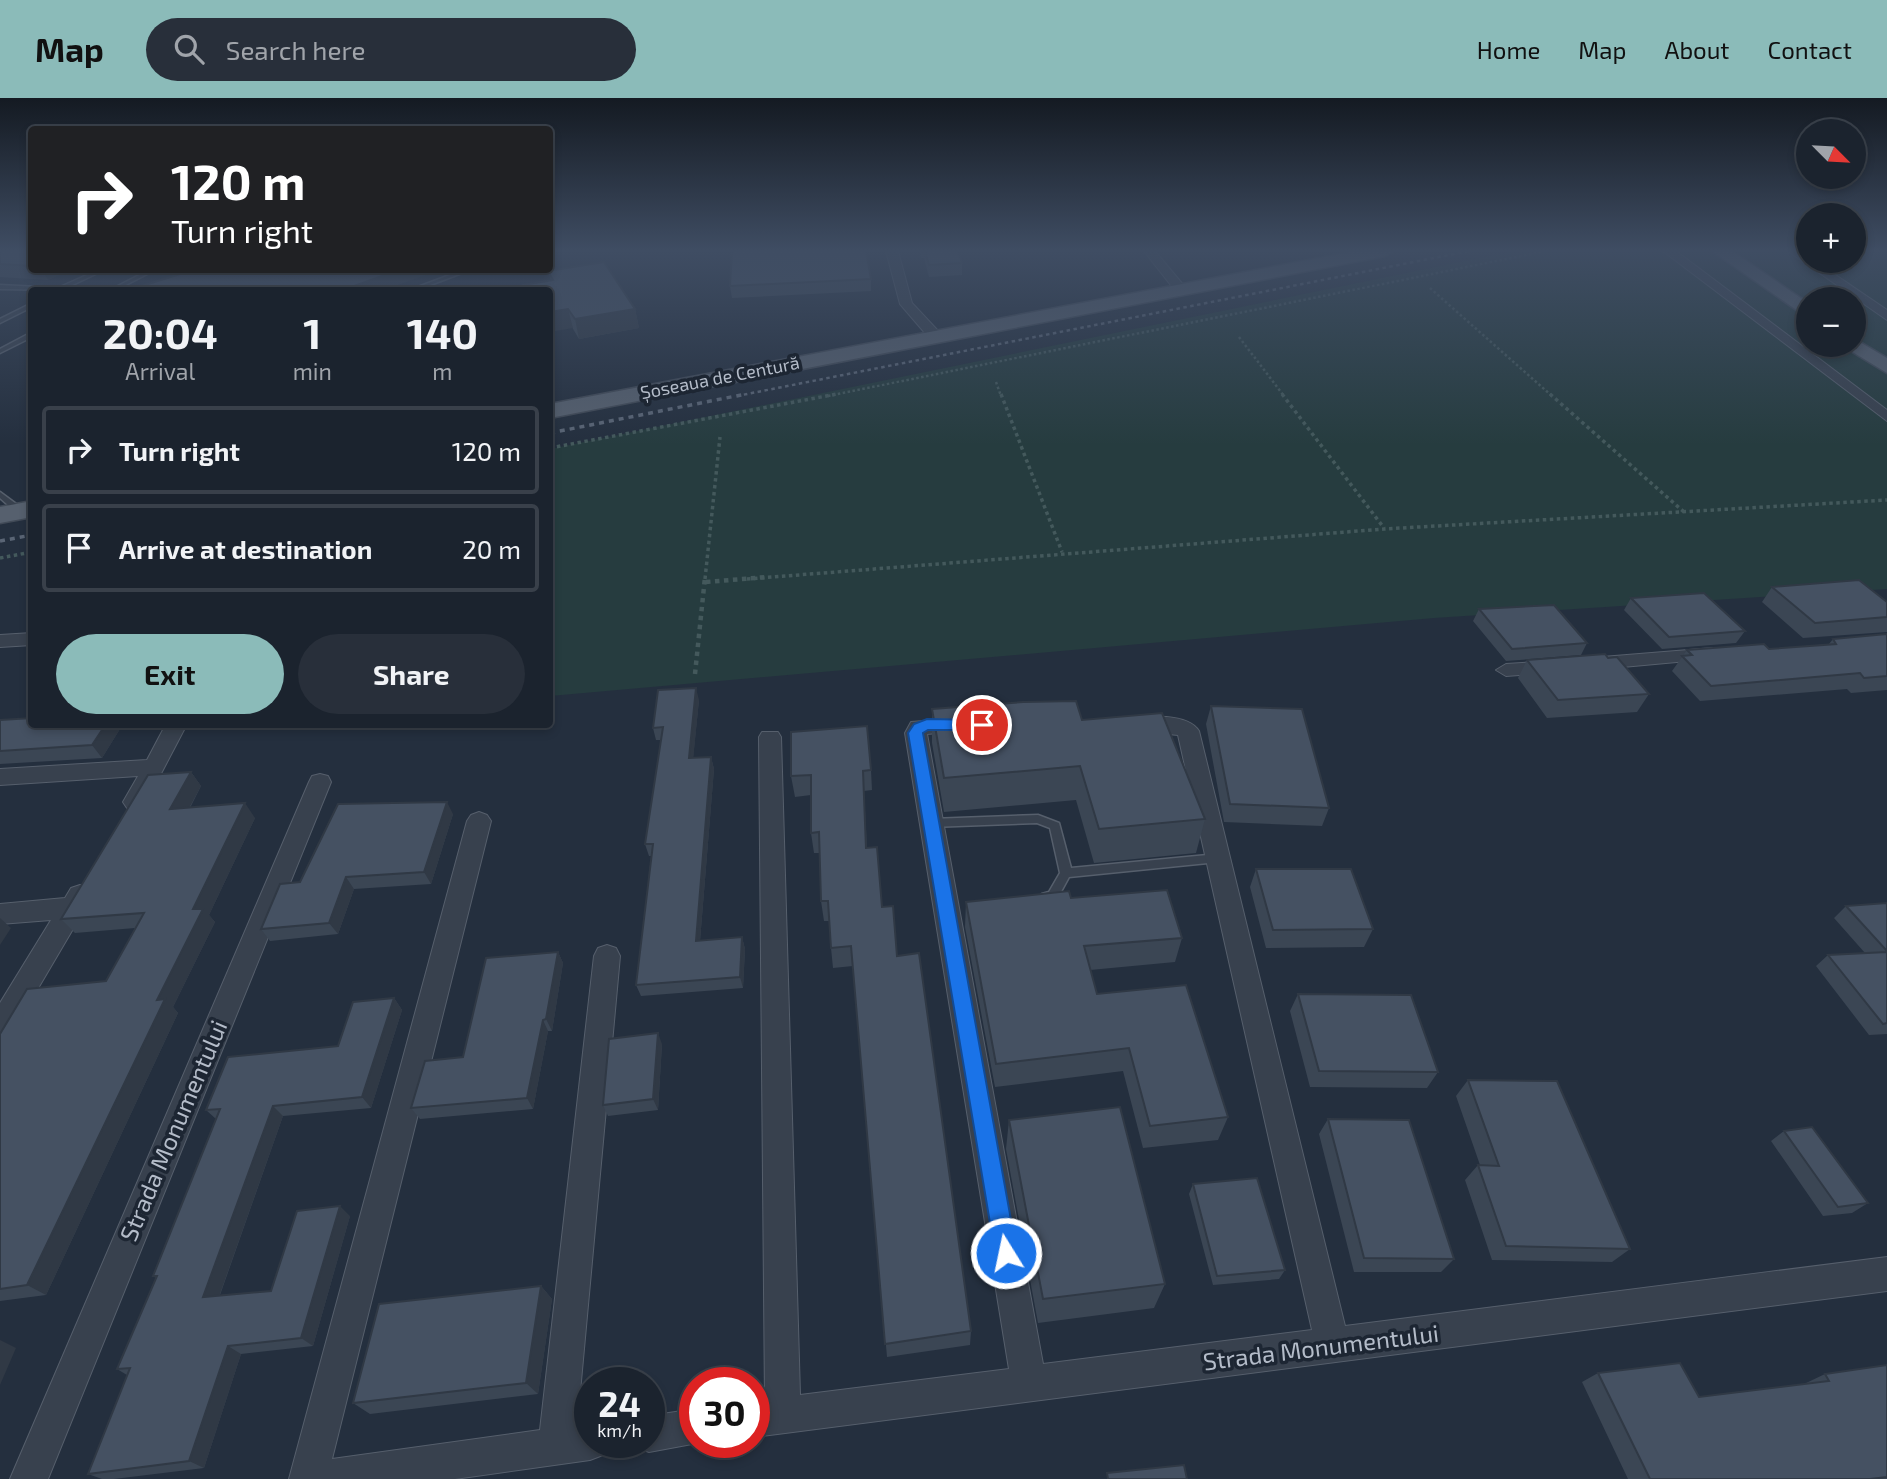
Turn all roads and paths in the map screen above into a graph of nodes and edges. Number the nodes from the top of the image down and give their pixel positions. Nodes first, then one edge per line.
1 (916, 315) edge
2 (1048, 315) edge
3 (1227, 315) edge
4 (1461, 315) edge
5 (1753, 315) edge
6 (28, 336) edge
7 (936, 337) junction
8 (1239, 338) dead end
9 (1866, 339) edge
10 (0, 351) edge
11 (1866, 353) edge
12 (1887, 353) edge
13 (1887, 367) edge
14 (996, 382) dead end
15 (553, 410) edge
16 (1887, 417) edge
17 (720, 437) dead end
18 (553, 447) edge
19 (0, 494) edge
20 (1887, 500) edge
21 (17, 512) edge
22 (1685, 512) junction
23 (1384, 529) junction
24 (1062, 552) junction
25 (28, 553) edge
26 (0, 558) edge
27 (706, 582) junction
28 (28, 639) edge
29 (0, 640) edge
30 (1738, 652) edge
31 (1506, 670) dead end
32 (695, 674) dead end
33 (982, 725) edge
34 (1105, 725) edge
35 (175, 728) edge
36 (770, 737) dead end
37 (155, 767) junction
38 (0, 777) edge
39 (320, 782) dead end
40 (479, 821) dead end
41 (125, 822) edge
42 (931, 823) junction
43 (1218, 858) junction
44 (1066, 873) junction
45 (92, 876) edge
46 (1027, 899) edge
47 (72, 908) junction
48 (0, 914) edge
49 (607, 956) dead end
50 (3, 1017) edge
51 (1887, 1274) edge
52 (1333, 1347) junction
53 (768, 1367) edge
54 (1029, 1385) junction
55 (770, 1417) edge
56 (573, 1444) edge
57 (29, 1479) edge
58 (308, 1479) edge
59 (320, 1479) edge

1 - 7 street
2 - 7 main road, Șoseaua de Centură
3 - 18 path
4 - 22 path
5 - 16 street
6 - 10 lane
7 - 15 main road, Șoseaua de Centură
8 - 23 path
9 - 12 main road
11 - 13 main road
14 - 24 path
17 - 27 path
19 - 21 lane
20 - 22 path
22 - 23 path
23 - 24 path
24 - 27 path
25 - 26 path
27 - 32 path
28 - 29 street
30 - 31 street
33 - 42 street
34 - 43 street
35 - 37 street
36 - 53 street
37 - 38 street
37 - 41 street
39 - 57 street, Strada Monumentului
40 - 58 street
42 - 44 lane
42 - 54 street
43 - 44 lane
43 - 52 street
44 - 46 lane
45 - 47 street
47 - 48 street
47 - 50 street
49 - 56 street
51 - 52 street, Strada Monumentului
52 - 54 street, Strada Monumentului
54 - 55 street, Strada Monumentului
56 - 59 street

